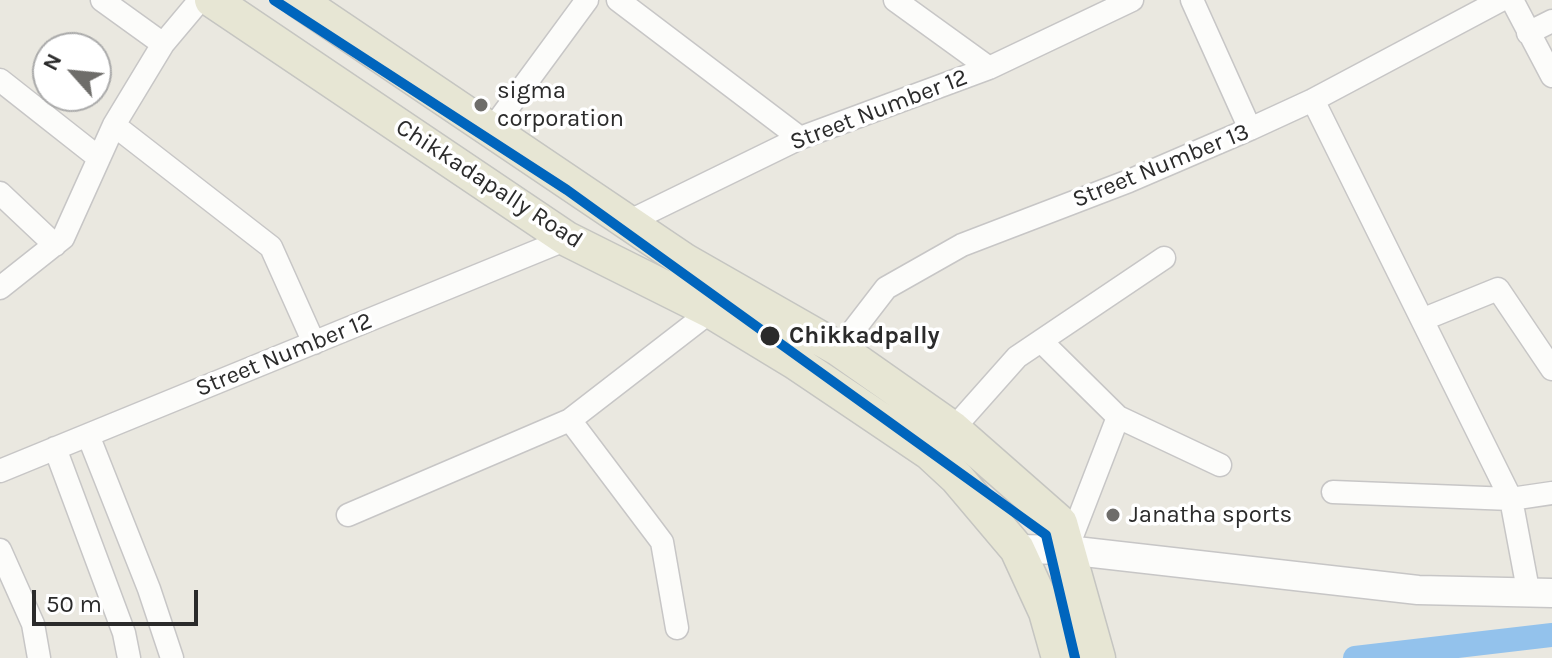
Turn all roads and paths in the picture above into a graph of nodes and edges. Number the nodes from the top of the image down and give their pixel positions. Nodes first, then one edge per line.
1 (102, 0) edge
2 (200, 0) edge
3 (212, 0) edge
4 (298, 0) edge
5 (587, 0) edge
6 (618, 0) edge
7 (895, 0) edge
8 (1192, 0) edge
9 (1501, 0) edge
10 (1512, 0) edge
11 (1121, 2) edge
12 (1552, 21) edge
13 (1528, 33) junction
14 (163, 44) junction
15 (989, 68) junction
16 (1552, 76) edge
17 (0, 80) edge
18 (1313, 100) junction
19 (114, 125) junction
20 (1250, 129) junction
21 (490, 132) junction
22 (800, 138) junction
23 (99, 158) junction
24 (0, 193) edge
25 (628, 222) junction
26 (567, 239) junction
27 (55, 245) junction
28 (1164, 258) dead end
29 (2, 282) edge
30 (711, 311) junction
31 (1424, 319) junction
32 (1041, 341) junction
33 (314, 343) junction
34 (839, 349) junction
35 (1552, 369) edge
36 (1118, 417) junction
37 (570, 420) junction
38 (953, 429) junction
39 (88, 435) junction
40 (55, 448) junction
41 (1220, 465) dead end
42 (0, 471) edge
43 (1333, 492) dead end
44 (1552, 493) edge
45 (1511, 499) junction
46 (348, 515) dead end
47 (1017, 549) junction
48 (0, 550) edge
49 (1067, 550) junction
50 (1541, 594) edge
51 (677, 628) dead end
52 (39, 658) edge
53 (129, 658) edge
54 (172, 658) edge
55 (1059, 658) edge
56 (1098, 658) edge

1 - 14 street
2 - 14 street
3 - 26 main road, Chikkadapally Road
4 - 21 main road, Chikkadapally Road
5 - 21 street
6 - 22 street
7 - 15 street
8 - 20 street
9 - 18 street, Street Number 13
10 - 13 street
11 - 15 street, Street Number 12
12 - 13 street
13 - 16 street
14 - 19 street
15 - 22 street, Street Number 12
17 - 23 street
18 - 20 street, Street Number 13
18 - 31 street
19 - 23 street
19 - 33 street
20 - 34 street, Street Number 13
21 - 25 main road, Chikkadapally Road
22 - 25 street, Street Number 12
23 - 27 street
24 - 27 street
25 - 34 main road, Chikkadapally Road
26 - 30 main road, Chikkadapally Road
26 - 33 street, Street Number 12
27 - 29 street
28 - 32 street
30 - 37 street
30 - 47 main road, Chikkadapally Road
31 - 35 street
31 - 45 street
32 - 36 street
32 - 38 street
33 - 39 street, Street Number 12
34 - 38 main road, Chikkadapally Road
36 - 41 street
36 - 49 street
37 - 46 street
37 - 51 street
38 - 49 main road, Chikkadapally Road
39 - 40 street, Street Number 12
39 - 54 street
40 - 42 street, Street Number 12
40 - 53 street
43 - 45 street
44 - 45 street
45 - 50 street
47 - 49 street
47 - 55 main road, Chikkadapally Road
48 - 52 street
49 - 50 street
49 - 56 main road, Chikkadapally Road

